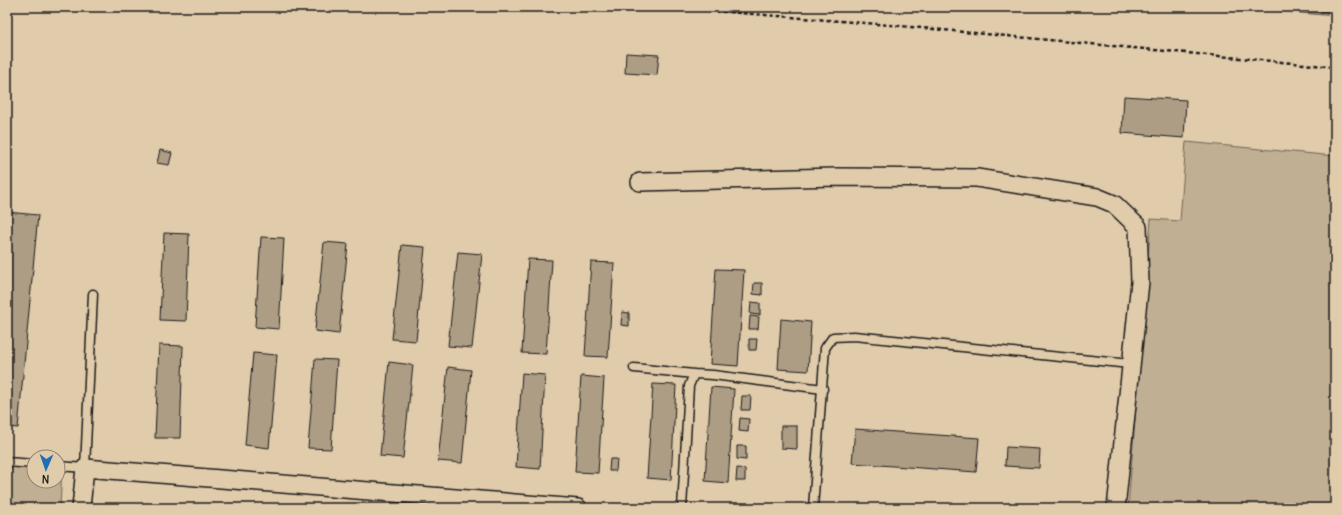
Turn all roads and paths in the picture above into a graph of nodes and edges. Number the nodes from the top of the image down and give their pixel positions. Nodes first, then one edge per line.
1 (666, 7) edge
2 (1335, 67) edge
3 (640, 182) dead end
4 (93, 294) dead end
5 (1130, 364) junction
6 (634, 368) dead end
7 (694, 374) junction
8 (823, 389) junction
9 (7, 462) edge
10 (26, 463) edge
11 (66, 467) edge
12 (85, 468) junction
13 (452, 503) edge
14 (81, 508) edge
15 (578, 508) edge
16 (682, 508) edge
17 (813, 508) edge
18 (1116, 508) edge

1 - 2 path
3 - 5 street
4 - 12 lane
5 - 8 lane
5 - 18 street
6 - 7 lane
7 - 8 lane
7 - 16 lane
8 - 17 lane
9 - 10 lane
11 - 12 lane
12 - 13 street
12 - 14 street
13 - 15 street

